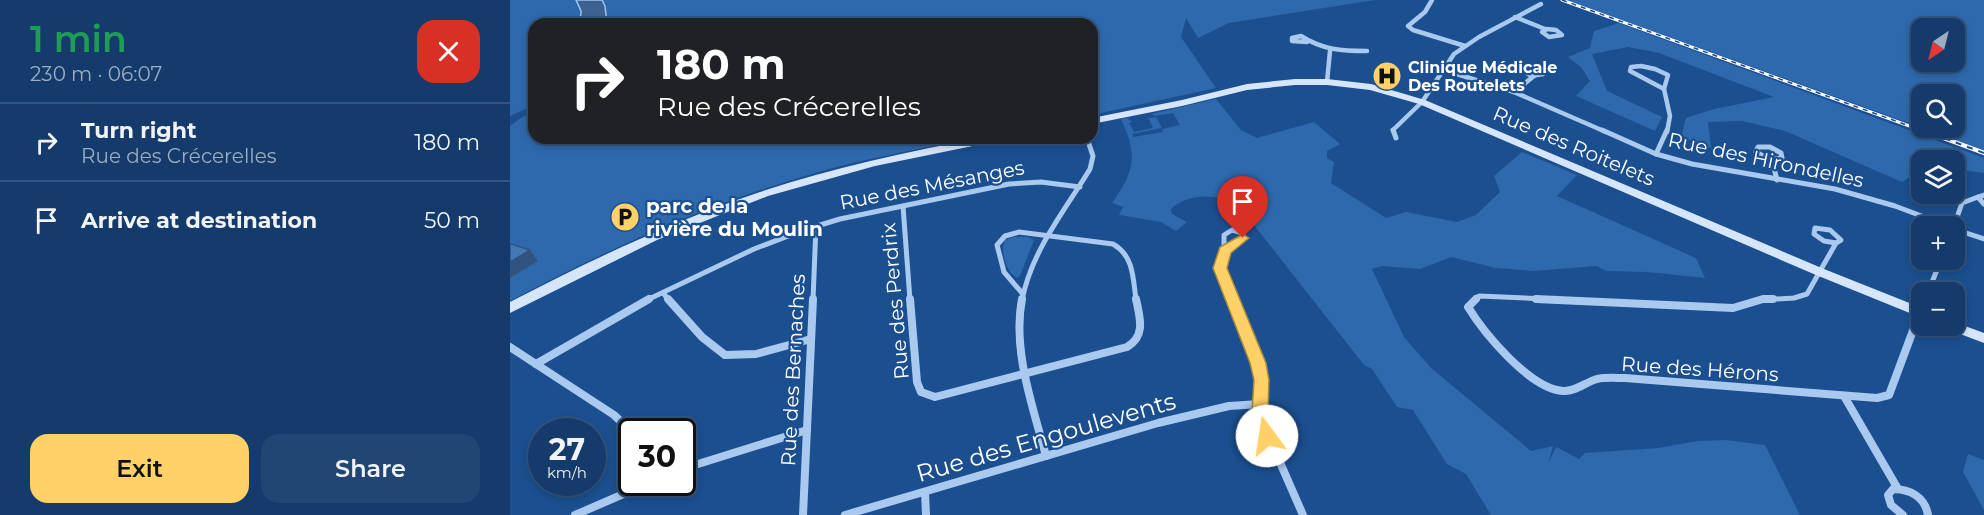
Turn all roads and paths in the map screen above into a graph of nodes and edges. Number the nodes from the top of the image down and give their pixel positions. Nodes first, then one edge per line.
1 (1432, 0) edge
2 (1541, 4) dead end
3 (1515, 17) junction
4 (1545, 29) dead end
5 (1307, 42) dead end
6 (1465, 46) junction
7 (1330, 51) junction
8 (1367, 51) dead end
9 (1444, 70) junction
10 (1534, 76) dead end
11 (1327, 82) junction
12 (1664, 89) junction
13 (1514, 92) junction
14 (1422, 102) junction
15 (1098, 120) edge
16 (1396, 138) dead end
17 (967, 144) edge
18 (1089, 144) edge
19 (1656, 154) junction
20 (1772, 160) dead end
21 (1777, 180) junction
22 (1080, 187) junction
23 (1981, 196) edge
24 (1984, 204) edge
25 (903, 206) junction
26 (1922, 216) edge
27 (1956, 216) edge
28 (816, 226) junction
29 (1965, 232) edge
30 (1049, 234) junction
31 (1984, 239) edge
32 (1836, 243) dead end
33 (1224, 250) dead end
34 (1821, 272) junction
35 (663, 293) junction
36 (1022, 293) junction
37 (1911, 307) edge
38 (510, 308) edge
39 (1965, 331) edge
40 (1911, 336) edge
41 (1984, 338) edge
42 (811, 339) junction
43 (510, 347) edge
44 (536, 364) junction
45 (1027, 374) junction
46 (1844, 396) junction
47 (1260, 404) junction
48 (618, 419) edge
49 (807, 430) junction
50 (1046, 456) junction
51 (696, 466) edge
52 (1898, 489) junction
53 (925, 492) junction
54 (618, 496) edge
55 (575, 515) edge
56 (802, 515) edge
57 (845, 515) edge
58 (926, 515) edge
59 (1303, 515) edge
60 (1903, 515) edge
61 (1928, 515) edge

1 - 6 street
2 - 3 street
3 - 4 street
3 - 6 street
5 - 7 street
6 - 9 street
7 - 8 street
7 - 11 street
9 - 13 street, Rue des Hirondelles
9 - 14 street
10 - 13 street
11 - 14 street, Rue des Roitelets
11 - 15 street, Rue des Roitelets
12 - 12 street
12 - 19 street
13 - 19 street, Rue des Hirondelles
14 - 16 street
14 - 34 street, Rue des Roitelets
17 - 38 street
18 - 22 street
19 - 21 street, Rue des Hirondelles
20 - 21 street
21 - 26 street, Rue des Hirondelles
22 - 25 street, Rue des Mésanges
22 - 30 street
23 - 24 street
23 - 27 street
25 - 28 street, Rue des Mésanges
25 - 45 street, Rue des Perdrix
28 - 35 street, Rue des Mésanges
28 - 42 street, Rue des Bernaches
29 - 31 street
30 - 36 street
30 - 36 street
30 - 45 street
32 - 34 street
33 - 47 street
34 - 37 street, Rue des Roitelets
34 - 46 street, Rue des Hérons
35 - 42 street
35 - 44 street, Rue des Mésanges
36 - 45 street
39 - 41 street
40 - 46 street, Rue des Hérons
42 - 49 street, Rue des Bernaches
43 - 44 street
44 - 48 street
45 - 50 street
46 - 52 street
47 - 50 street, Rue des Engoulevents
47 - 59 street
49 - 51 street
49 - 56 street, Rue des Bernaches
50 - 53 street, Rue des Engoulevents
52 - 60 street
52 - 61 street
53 - 57 street, Rue des Engoulevents
53 - 58 street
54 - 55 street

